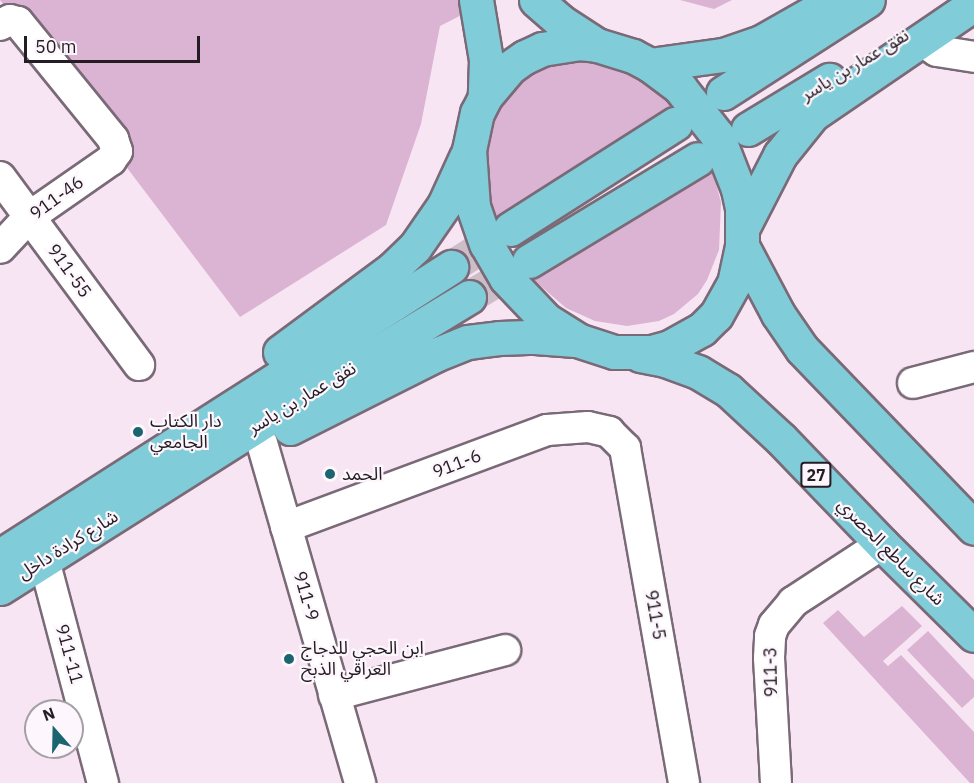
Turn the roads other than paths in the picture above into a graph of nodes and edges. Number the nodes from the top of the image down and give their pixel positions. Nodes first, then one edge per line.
1 (536, 0) edge
2 (835, 0) edge
3 (868, 0) edge
4 (962, 0) edge
5 (974, 4) edge
6 (479, 12) edge
7 (0, 25) edge
8 (921, 40) junction
9 (597, 45) junction
10 (974, 57) edge
11 (650, 65) junction
12 (723, 93) dead end
13 (485, 97) junction
14 (675, 124) dead end
15 (748, 129) dead end
16 (469, 150) junction
17 (699, 159) dead end
18 (0, 177) edge
19 (29, 217) junction
20 (510, 229) tunnel mouth
21 (743, 237) junction
22 (0, 248) edge
23 (529, 261) tunnel mouth
24 (451, 267) tunnel mouth
25 (470, 297) tunnel mouth
26 (578, 340) junction
27 (633, 353) junction
28 (139, 365) dead end
29 (974, 368) edge
30 (913, 383) dead end
31 (262, 443) junction
32 (626, 448) joint
33 (131, 488) junction
34 (286, 527) junction
35 (974, 528) edge
36 (882, 544) junction
37 (0, 556) edge
38 (44, 560) junction
39 (0, 588) edge
40 (974, 635) edge
41 (505, 650) dead end
42 (334, 695) junction
43 (103, 783) edge
44 (360, 783) edge
45 (684, 783) edge
46 (776, 783) edge

1 - 9 main road
2 - 11 main road
3 - 12 main road
4 - 15 main road, نفق عمار بن ياسر
5 - 8 main road
6 - 13 main road
7 - 19 street, 911-46
8 - 10 street
8 - 21 main road
9 - 11 main road
9 - 13 main road
11 - 21 main road
13 - 16 main road
14 - 20 main road
16 - 26 main road
16 - 33 main road
17 - 23 main road
18 - 19 street, 911-55
19 - 22 street, 911-46
19 - 28 street, 911-55
21 - 27 main road
21 - 35 main road
24 - 33 main road, نفق عمار بن ياسر
25 - 33 main road, نفق عمار بن ياسر
26 - 27 main road
26 - 31 main road
27 - 36 main road, شارع ساطع الحصري / 27
29 - 30 street
31 - 33 main road
31 - 34 street, 911-9
32 - 34 street, 911-6
32 - 45 street, 911-5
33 - 37 main road, شارع كرادة داخل
33 - 38 main road, شارع كرادة داخل
34 - 42 street, 911-9
36 - 40 main road, شارع ساطع الحصري / 27
36 - 46 street, 911-3
38 - 39 main road, شارع كرادة داخل
38 - 43 street, 911-11
41 - 42 street
42 - 44 street, 911-9

